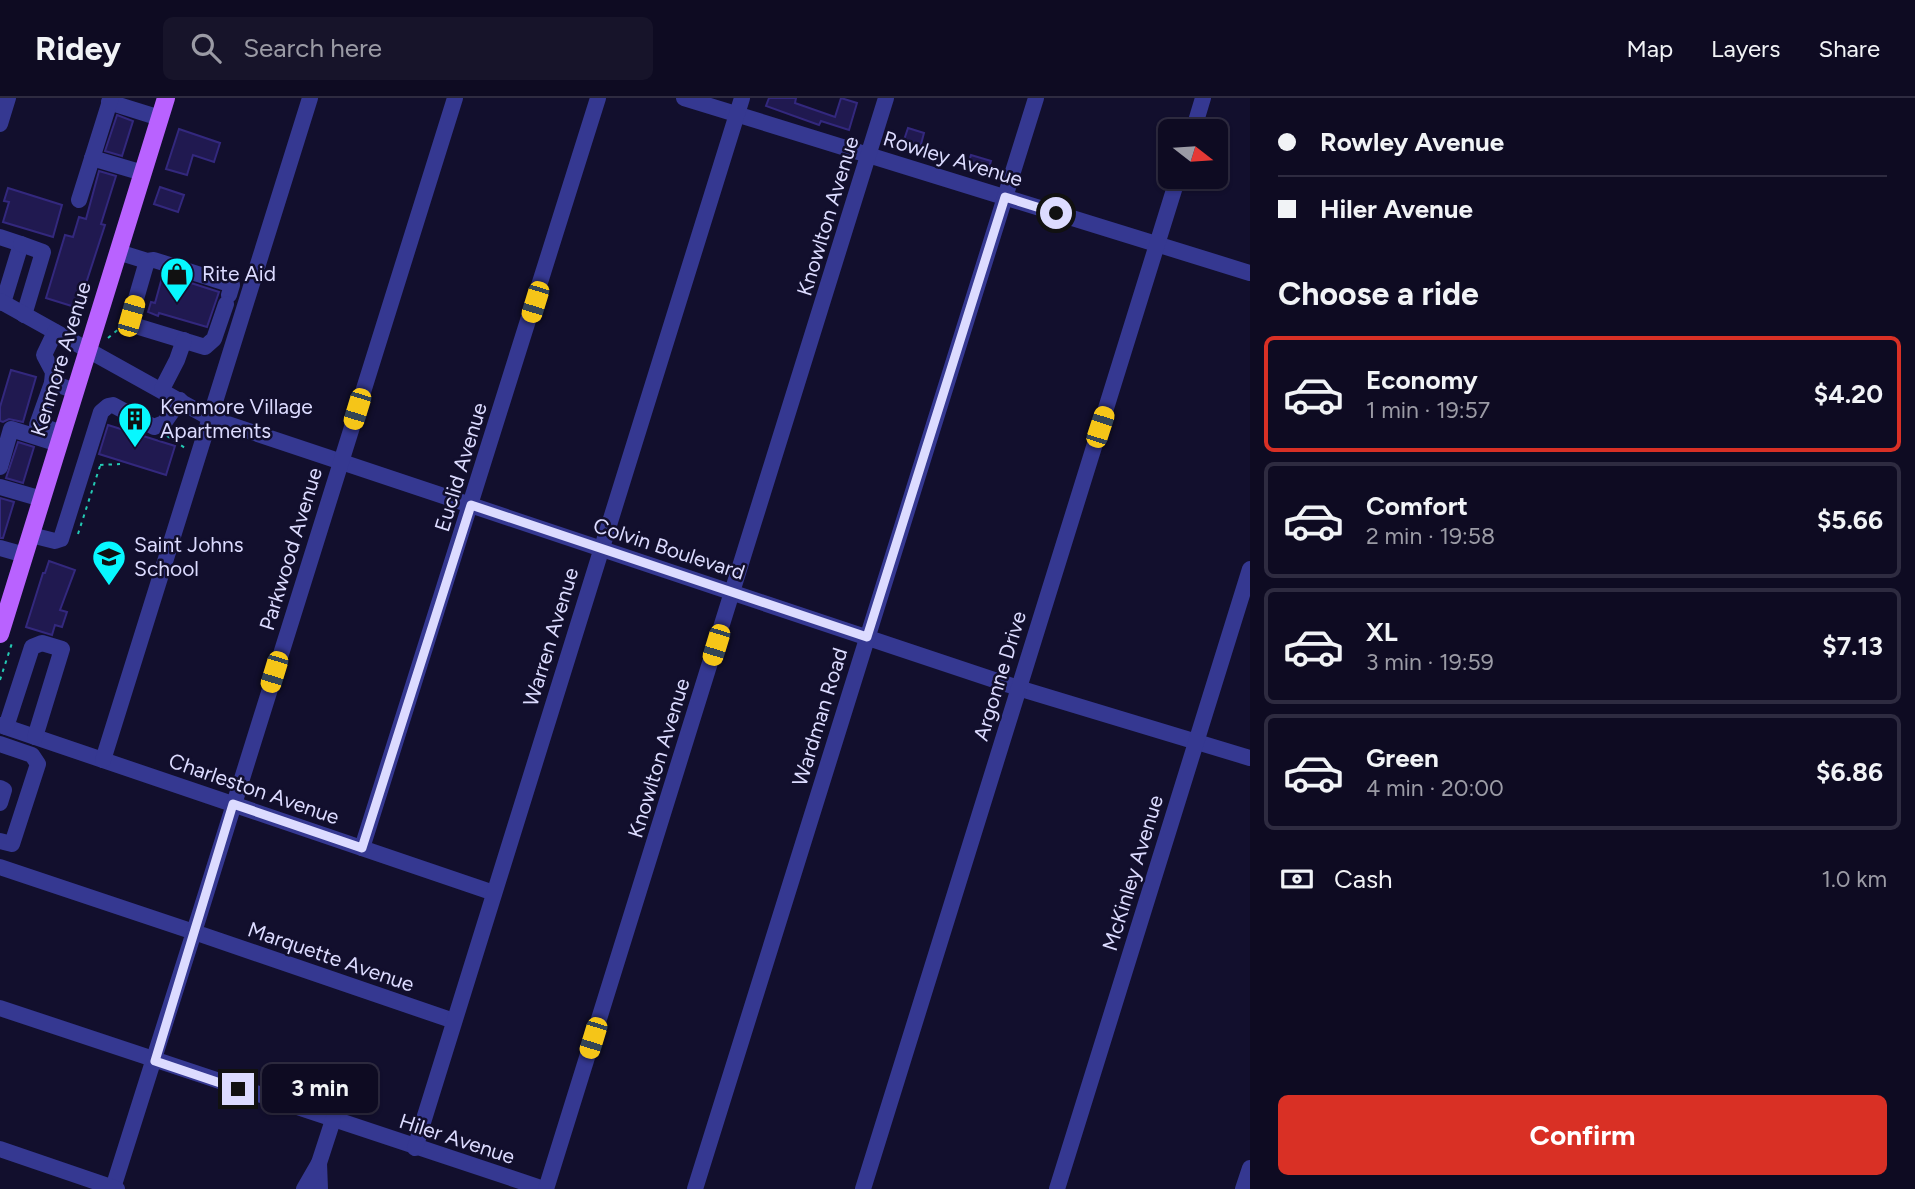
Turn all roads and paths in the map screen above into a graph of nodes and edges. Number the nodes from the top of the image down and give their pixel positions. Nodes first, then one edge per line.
1 (8, 98) edge
2 (166, 98) edge
3 (310, 98) edge
4 (455, 98) edge
5 (598, 98) edge
6 (684, 98) edge
7 (742, 98) edge
8 (887, 98) edge
9 (1036, 98) edge
10 (1203, 98) edge
11 (110, 100) edge
12 (737, 114) junction
13 (160, 118) junction
14 (1197, 119) edge
15 (0, 124) edge
16 (869, 155) junction
17 (92, 158) junction
18 (143, 173) junction
19 (1174, 189) edge
20 (1005, 197) junction
21 (79, 201) dead end
22 (0, 237) edge
23 (21, 244) junction
24 (1157, 245) junction
25 (118, 252) junction
26 (148, 261) junction
27 (1250, 273) edge
28 (2, 302) edge
29 (24, 315) junction
30 (123, 325) dead end
31 (55, 332) junction
32 (184, 340) junction
33 (110, 344) dead end
34 (89, 349) junction
35 (52, 383) junction
36 (162, 389) junction
37 (76, 391) junction
38 (180, 400) junction
39 (209, 418) junction
40 (160, 432) dead end
41 (61, 439) junction
42 (189, 450) dead end
43 (340, 461) junction
44 (120, 464) dead end
45 (100, 465) junction
46 (90, 466) dead end
47 (0, 467) edge
48 (0, 486) edge
49 (42, 499) junction
50 (471, 505) junction
51 (80, 533) dead end
52 (31, 535) junction
53 (0, 548) edge
54 (601, 548) junction
55 (25, 555) junction
56 (1250, 569) edge
57 (732, 592) junction
58 (4, 611) edge
59 (0, 634) edge
60 (867, 637) junction
61 (1018, 688) junction
62 (3, 726) edge
63 (35, 737) junction
64 (1196, 743) junction
65 (0, 744) edge
66 (1250, 758) edge
67 (103, 760) junction
68 (0, 788) edge
69 (0, 803) edge
70 (233, 804) junction
71 (0, 841) edge
72 (362, 848) junction
73 (0, 867) edge
74 (494, 892) junction
75 (194, 932) junction
76 (0, 1008) edge
77 (454, 1021) junction
78 (155, 1061) junction
79 (333, 1121) junction
80 (415, 1148) junction
81 (0, 1149) edge
82 (319, 1163) junction
83 (1250, 1168) edge
84 (115, 1188) edge
85 (304, 1189) edge
86 (320, 1189) edge
87 (545, 1189) edge
88 (695, 1189) edge
89 (863, 1189) edge
90 (1057, 1189) edge
91 (1243, 1189) edge

1 - 15 street
2 - 13 main road, Kenmore Avenue
3 - 39 street
4 - 43 street, Parkwood Avenue
5 - 50 street, Euclid Avenue
6 - 12 street, Rowley Avenue
7 - 12 street, Warren Avenue
8 - 16 street, Knowlton Avenue
9 - 20 street, Wardman Road
10 - 14 street
11 - 13 street
11 - 17 street
12 - 16 street, Rowley Avenue
12 - 54 street, Warren Avenue
13 - 18 main road, Kenmore Avenue
16 - 20 street, Rowley Avenue
16 - 57 street, Knowlton Avenue
17 - 18 street
17 - 21 street
18 - 25 main road, Kenmore Avenue
19 - 24 street, Argonne Drive
20 - 24 street, Rowley Avenue
20 - 60 street, Wardman Road
22 - 23 street
23 - 28 street
23 - 29 street
24 - 27 street, Rowley Avenue
24 - 61 street, Argonne Drive
25 - 26 street
25 - 34 main road, Kenmore Avenue
26 - 32 street
26 - 32 street
28 - 29 street, Colvin Boulevard
29 - 31 street, Colvin Boulevard
30 - 33 path
31 - 34 street, Colvin Boulevard
31 - 35 street
32 - 36 street
34 - 36 street, Colvin Boulevard
34 - 37 main road, Kenmore Avenue
35 - 37 street
35 - 41 street
36 - 38 street, Colvin Boulevard
37 - 41 main road, Kenmore Avenue
38 - 39 street, Colvin Boulevard
38 - 52 street
39 - 43 street, Colvin Boulevard
39 - 67 street
40 - 42 path
41 - 47 street
41 - 49 main road, Kenmore Avenue
43 - 50 street, Colvin Boulevard
43 - 70 street, Parkwood Avenue
44 - 45 path
45 - 46 path
45 - 51 path
48 - 49 street
49 - 52 main road, Kenmore Avenue
50 - 54 street, Colvin Boulevard
50 - 72 street, Euclid Avenue
52 - 55 main road, Kenmore Avenue
53 - 55 street
54 - 57 street, Colvin Boulevard
54 - 74 street, Warren Avenue
55 - 58 main road, Kenmore Avenue
56 - 64 street, McKinley Avenue
57 - 60 street, Colvin Boulevard
57 - 87 street, Knowlton Avenue
58 - 59 main road, Kenmore Avenue
60 - 61 street, Colvin Boulevard
60 - 88 street, Wardman Road
61 - 64 street, Colvin Boulevard
61 - 89 street, Argonne Drive
62 - 63 street, Charleston Avenue
62 - 63 street
63 - 67 street, Charleston Avenue
64 - 66 street, Colvin Boulevard
64 - 90 street, McKinley Avenue
65 - 71 street
67 - 70 street, Charleston Avenue
68 - 69 street
70 - 72 street, Charleston Avenue
70 - 75 street, Parkwood Avenue
72 - 74 street, Charleston Avenue
73 - 75 street, Marquette Avenue
74 - 77 street, Warren Avenue
75 - 77 street, Marquette Avenue
75 - 78 street, Parkwood Avenue
76 - 78 street, Hiler Avenue
77 - 80 street, Warren Avenue
78 - 79 street, Hiler Avenue
78 - 84 street, Parkwood Avenue
79 - 80 street, Hiler Avenue
79 - 82 street
80 - 87 street, Hiler Avenue
81 - 84 street
82 - 85 street
82 - 86 street
83 - 91 street

